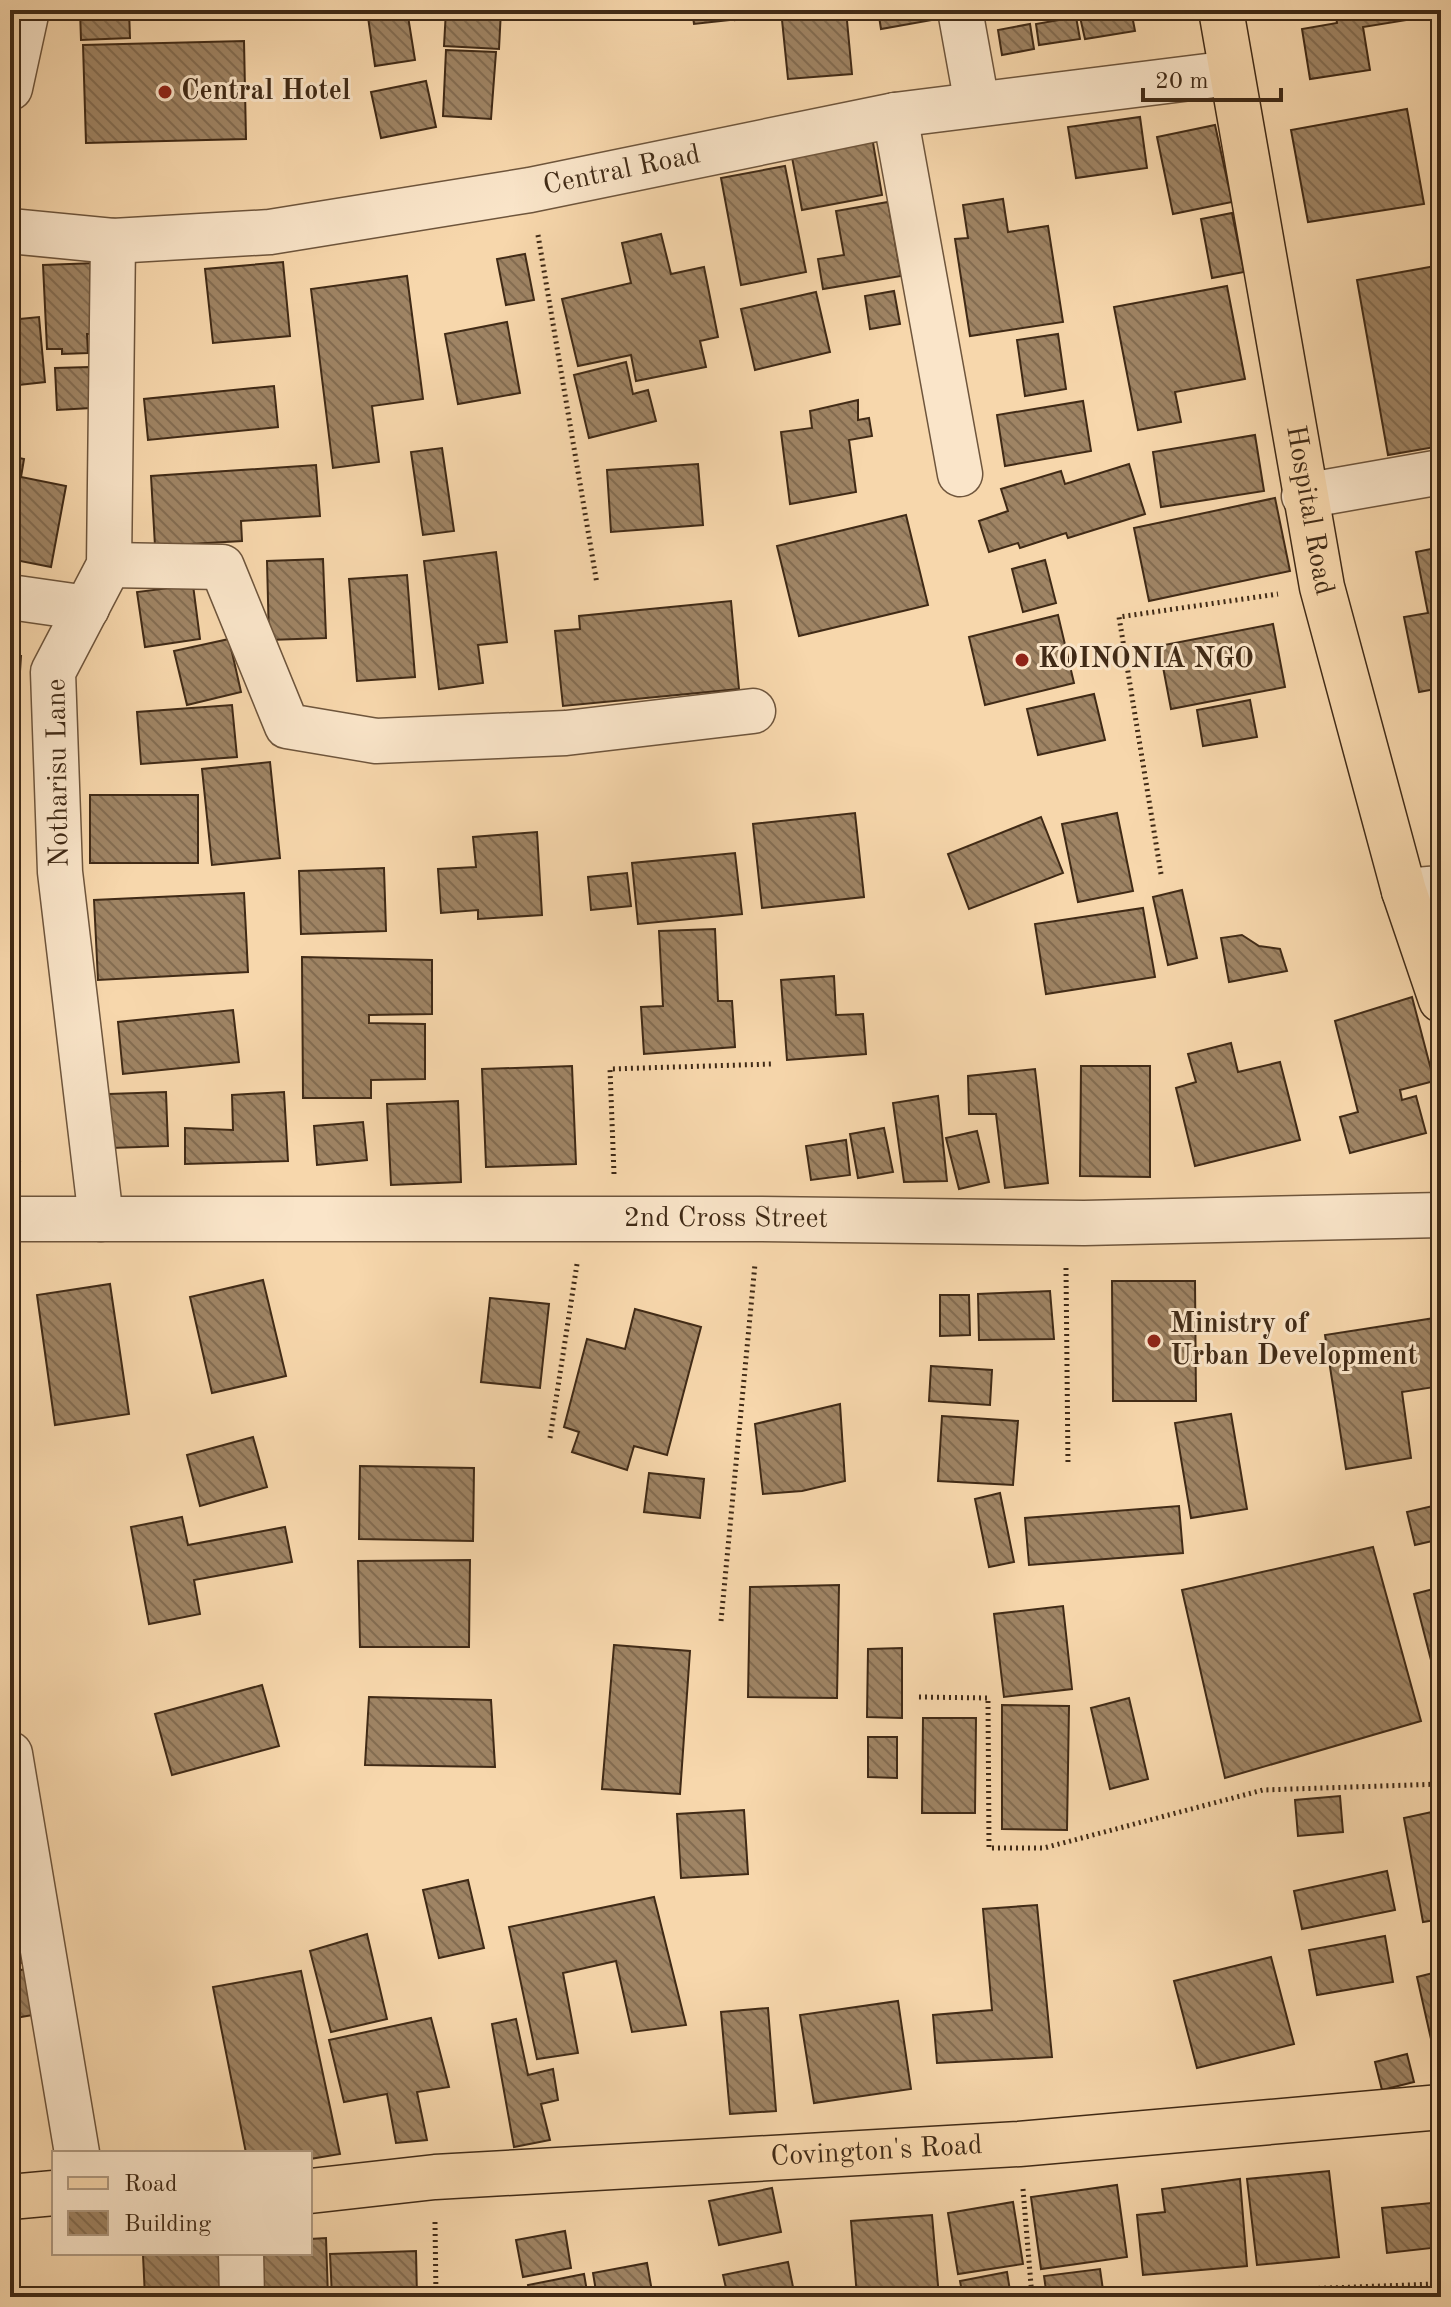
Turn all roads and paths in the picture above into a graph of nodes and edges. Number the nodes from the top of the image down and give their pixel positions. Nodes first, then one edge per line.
1 (27, 10) edge
2 (960, 10) edge
3 (1221, 10) edge
4 (1231, 73) junction
5 (10, 88) edge
6 (977, 104) junction
7 (895, 115) junction
8 (530, 190) junction
9 (10, 231) edge
10 (113, 241) junction
11 (1441, 472) edge
12 (960, 474) dead end
13 (1304, 496) junction
14 (109, 565) junction
15 (597, 584) dead end
16 (1322, 587) junction
17 (10, 597) edge
18 (87, 608) junction
19 (753, 711) dead end
20 (1161, 874) dead end
21 (1423, 890) edge
22 (1441, 1000) edge
23 (772, 1064) dead end
24 (1441, 1215) edge
25 (10, 1219) edge
26 (101, 1219) junction
27 (600, 1219) junction
28 (760, 1219) junction
29 (1065, 1223) junction
30 (550, 1438) dead end
31 (1068, 1466) dead end
32 (721, 1621) dead end
33 (919, 1697) dead end
34 (10, 1754) edge
35 (1441, 1784) edge
36 (1441, 2107) edge
37 (1019, 2144) junction
38 (77, 2151) edge
39 (435, 2177) junction
40 (312, 2191) edge
41 (52, 2193) edge
42 (10, 2197) edge
43 (241, 2255) edge
44 (1441, 2290) edge
45 (242, 2297) edge
46 (436, 2297) edge
47 (1032, 2297) edge
48 (1302, 2297) edge

1 - 5 street
2 - 6 street
3 - 4 main road, Hospital Road
4 - 6 street, Central Road
4 - 13 main road, Hospital Road
6 - 7 street, Central Road
7 - 8 street, Central Road
7 - 12 street
8 - 10 street, Central Road
8 - 15 path
9 - 10 street, Central Road
10 - 14 street, Notharisu Lane
11 - 13 street
13 - 16 main road, Hospital Road
14 - 18 street, Notharisu Lane
14 - 19 street
16 - 20 path
16 - 21 main road, Hospital Road
17 - 18 street
18 - 26 street, Notharisu Lane
21 - 22 main road, Hospital Road
23 - 27 path
24 - 29 street, 2nd Cross Street
25 - 26 street, 2nd Cross Street
26 - 27 street, 2nd Cross Street
27 - 28 street, 2nd Cross Street
27 - 30 path
28 - 29 street, 2nd Cross Street
28 - 32 path
29 - 31 path
33 - 35 path
34 - 38 street
36 - 37 main road, Covington's Road
37 - 39 main road, Covington's Road
37 - 47 path
39 - 40 main road, Covington's Road
39 - 46 path
41 - 42 main road
43 - 45 street
44 - 48 path

